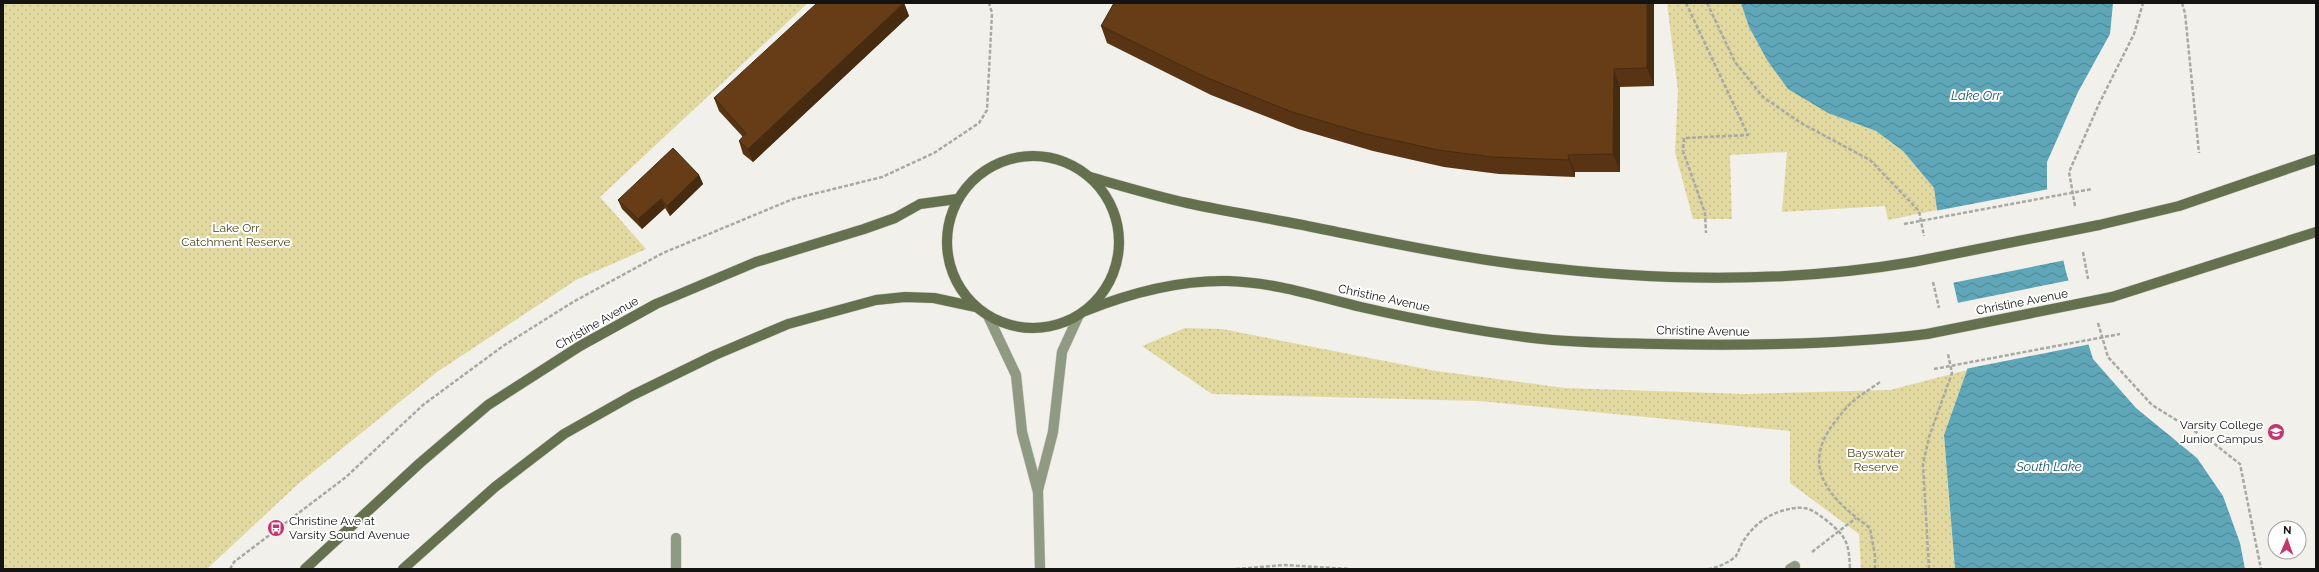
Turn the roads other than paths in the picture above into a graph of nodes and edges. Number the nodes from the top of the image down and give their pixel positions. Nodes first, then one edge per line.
1 (2316, 159) edge
2 (1090, 177) junction
3 (958, 199) junction
4 (2316, 232) edge
5 (976, 307) junction
6 (1081, 314) junction
7 (990, 318) junction
8 (1038, 492) junction
9 (676, 538) dead end
10 (305, 569) edge
11 (403, 569) edge
12 (676, 569) edge
13 (1040, 569) edge

1 - 2 main road, Christine Avenue, bridge
2 - 3 main road, Christine Avenue
2 - 6 main road, Christine Avenue
3 - 5 main road, Christine Avenue
3 - 10 main road, Christine Avenue
4 - 6 main road, Christine Avenue, bridge
5 - 7 main road, Christine Avenue
5 - 11 main road, Christine Avenue
6 - 7 main road, Christine Avenue
6 - 8 street
7 - 8 street
8 - 13 street
9 - 12 street

